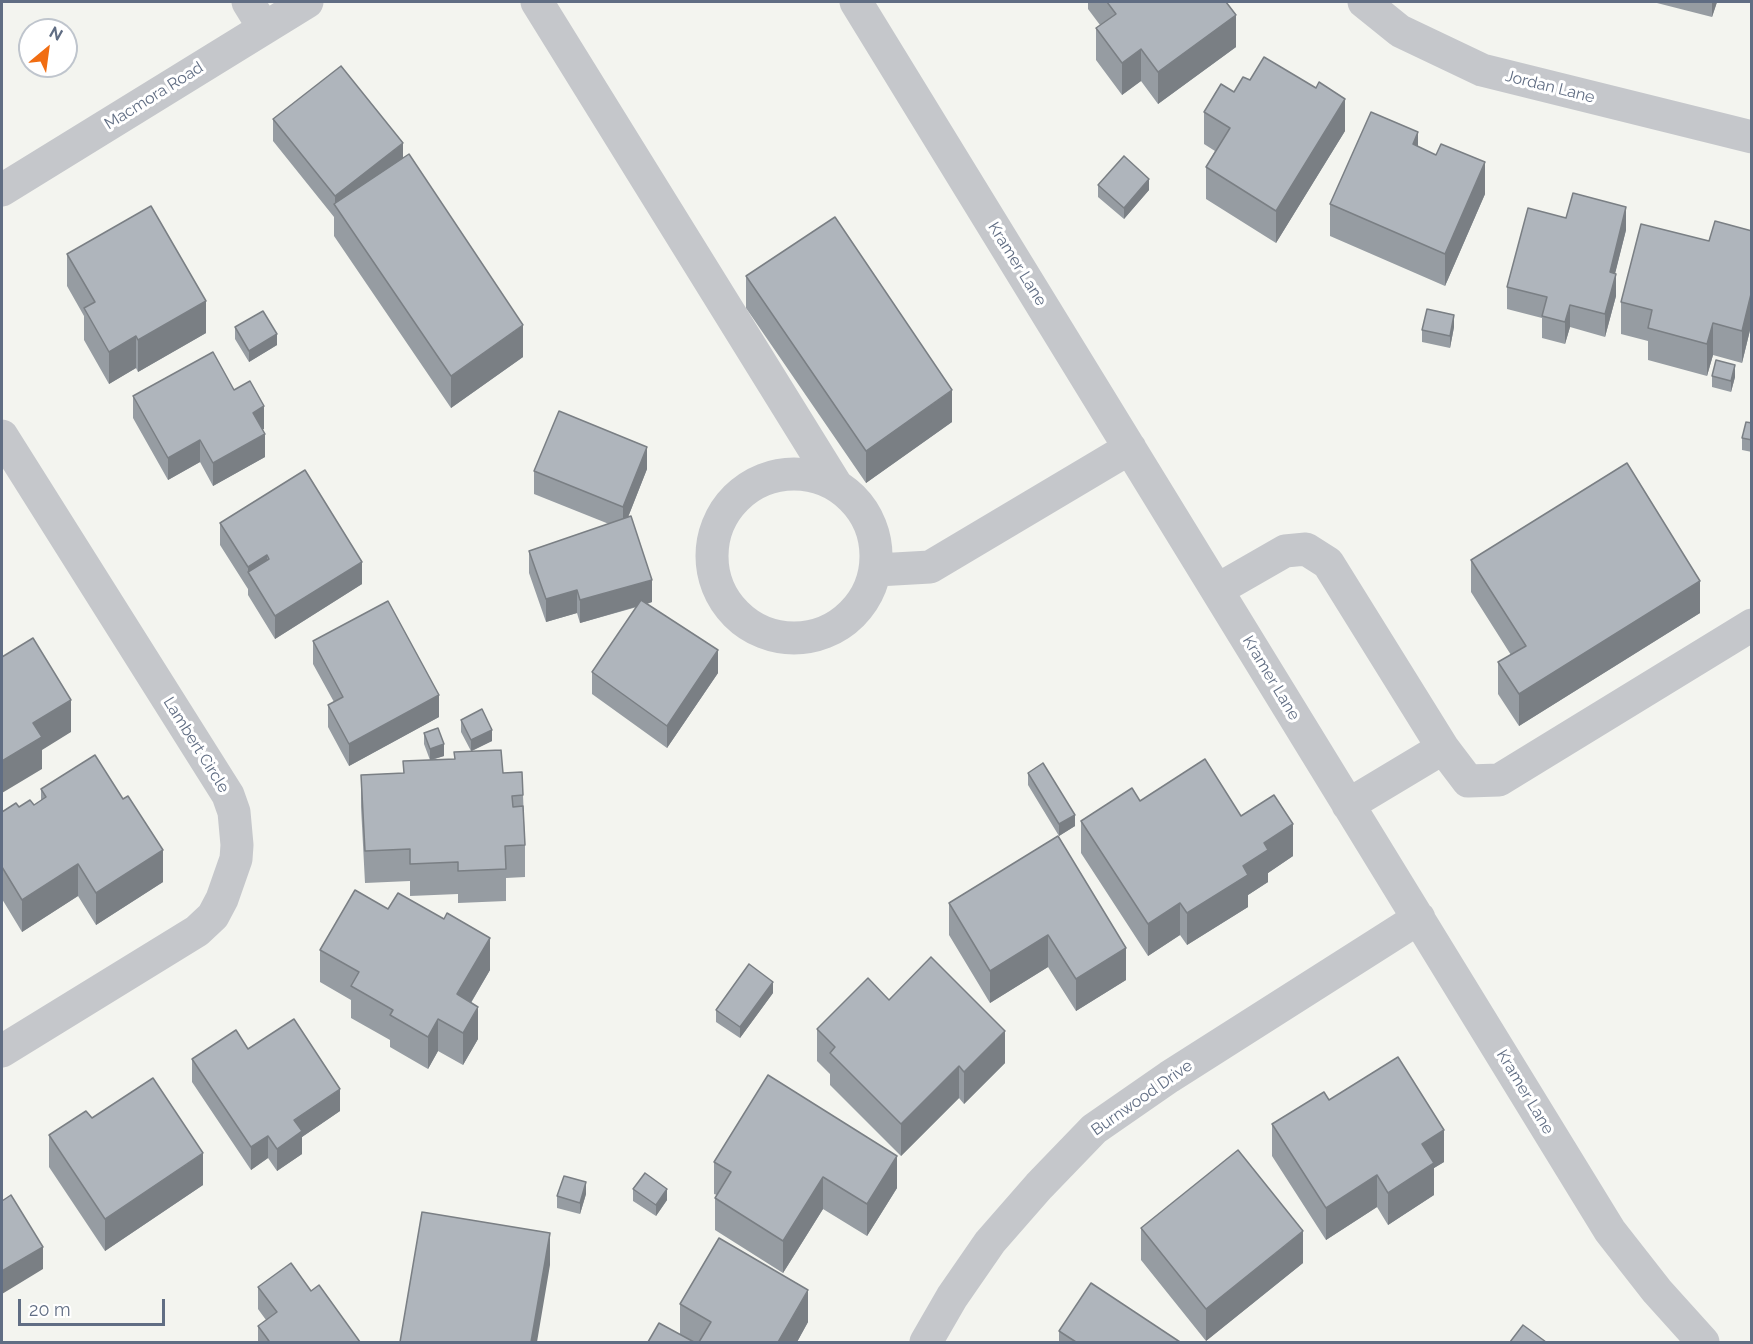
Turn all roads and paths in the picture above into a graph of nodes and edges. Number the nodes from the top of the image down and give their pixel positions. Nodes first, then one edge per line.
1 (307, 2) edge
2 (537, 2) edge
3 (856, 2) edge
4 (1364, 2) edge
5 (256, 15) edge
6 (1752, 137) edge
7 (2, 190) edge
8 (2, 436) edge
9 (1130, 448) junction
10 (835, 483) junction
11 (877, 570) junction
12 (1217, 590) junction
13 (1752, 625) edge
14 (1443, 748) junction
15 (1348, 804) junction
16 (1419, 918) junction
17 (2, 1051) edge
18 (926, 1342) edge
19 (1703, 1342) edge

1 - 5 street, Macmora Road
2 - 10 street
3 - 9 street, Kramer Lane
4 - 6 street, Jordan Lane
5 - 7 street, Macmora Road
8 - 17 street, Lambert Circle
9 - 11 street
9 - 12 street, Kramer Lane
10 - 11 street
10 - 11 street
12 - 14 street
12 - 15 street, Kramer Lane
13 - 14 street
14 - 15 street
15 - 16 street, Kramer Lane
16 - 18 street, Burnwood Drive
16 - 19 street, Kramer Lane

